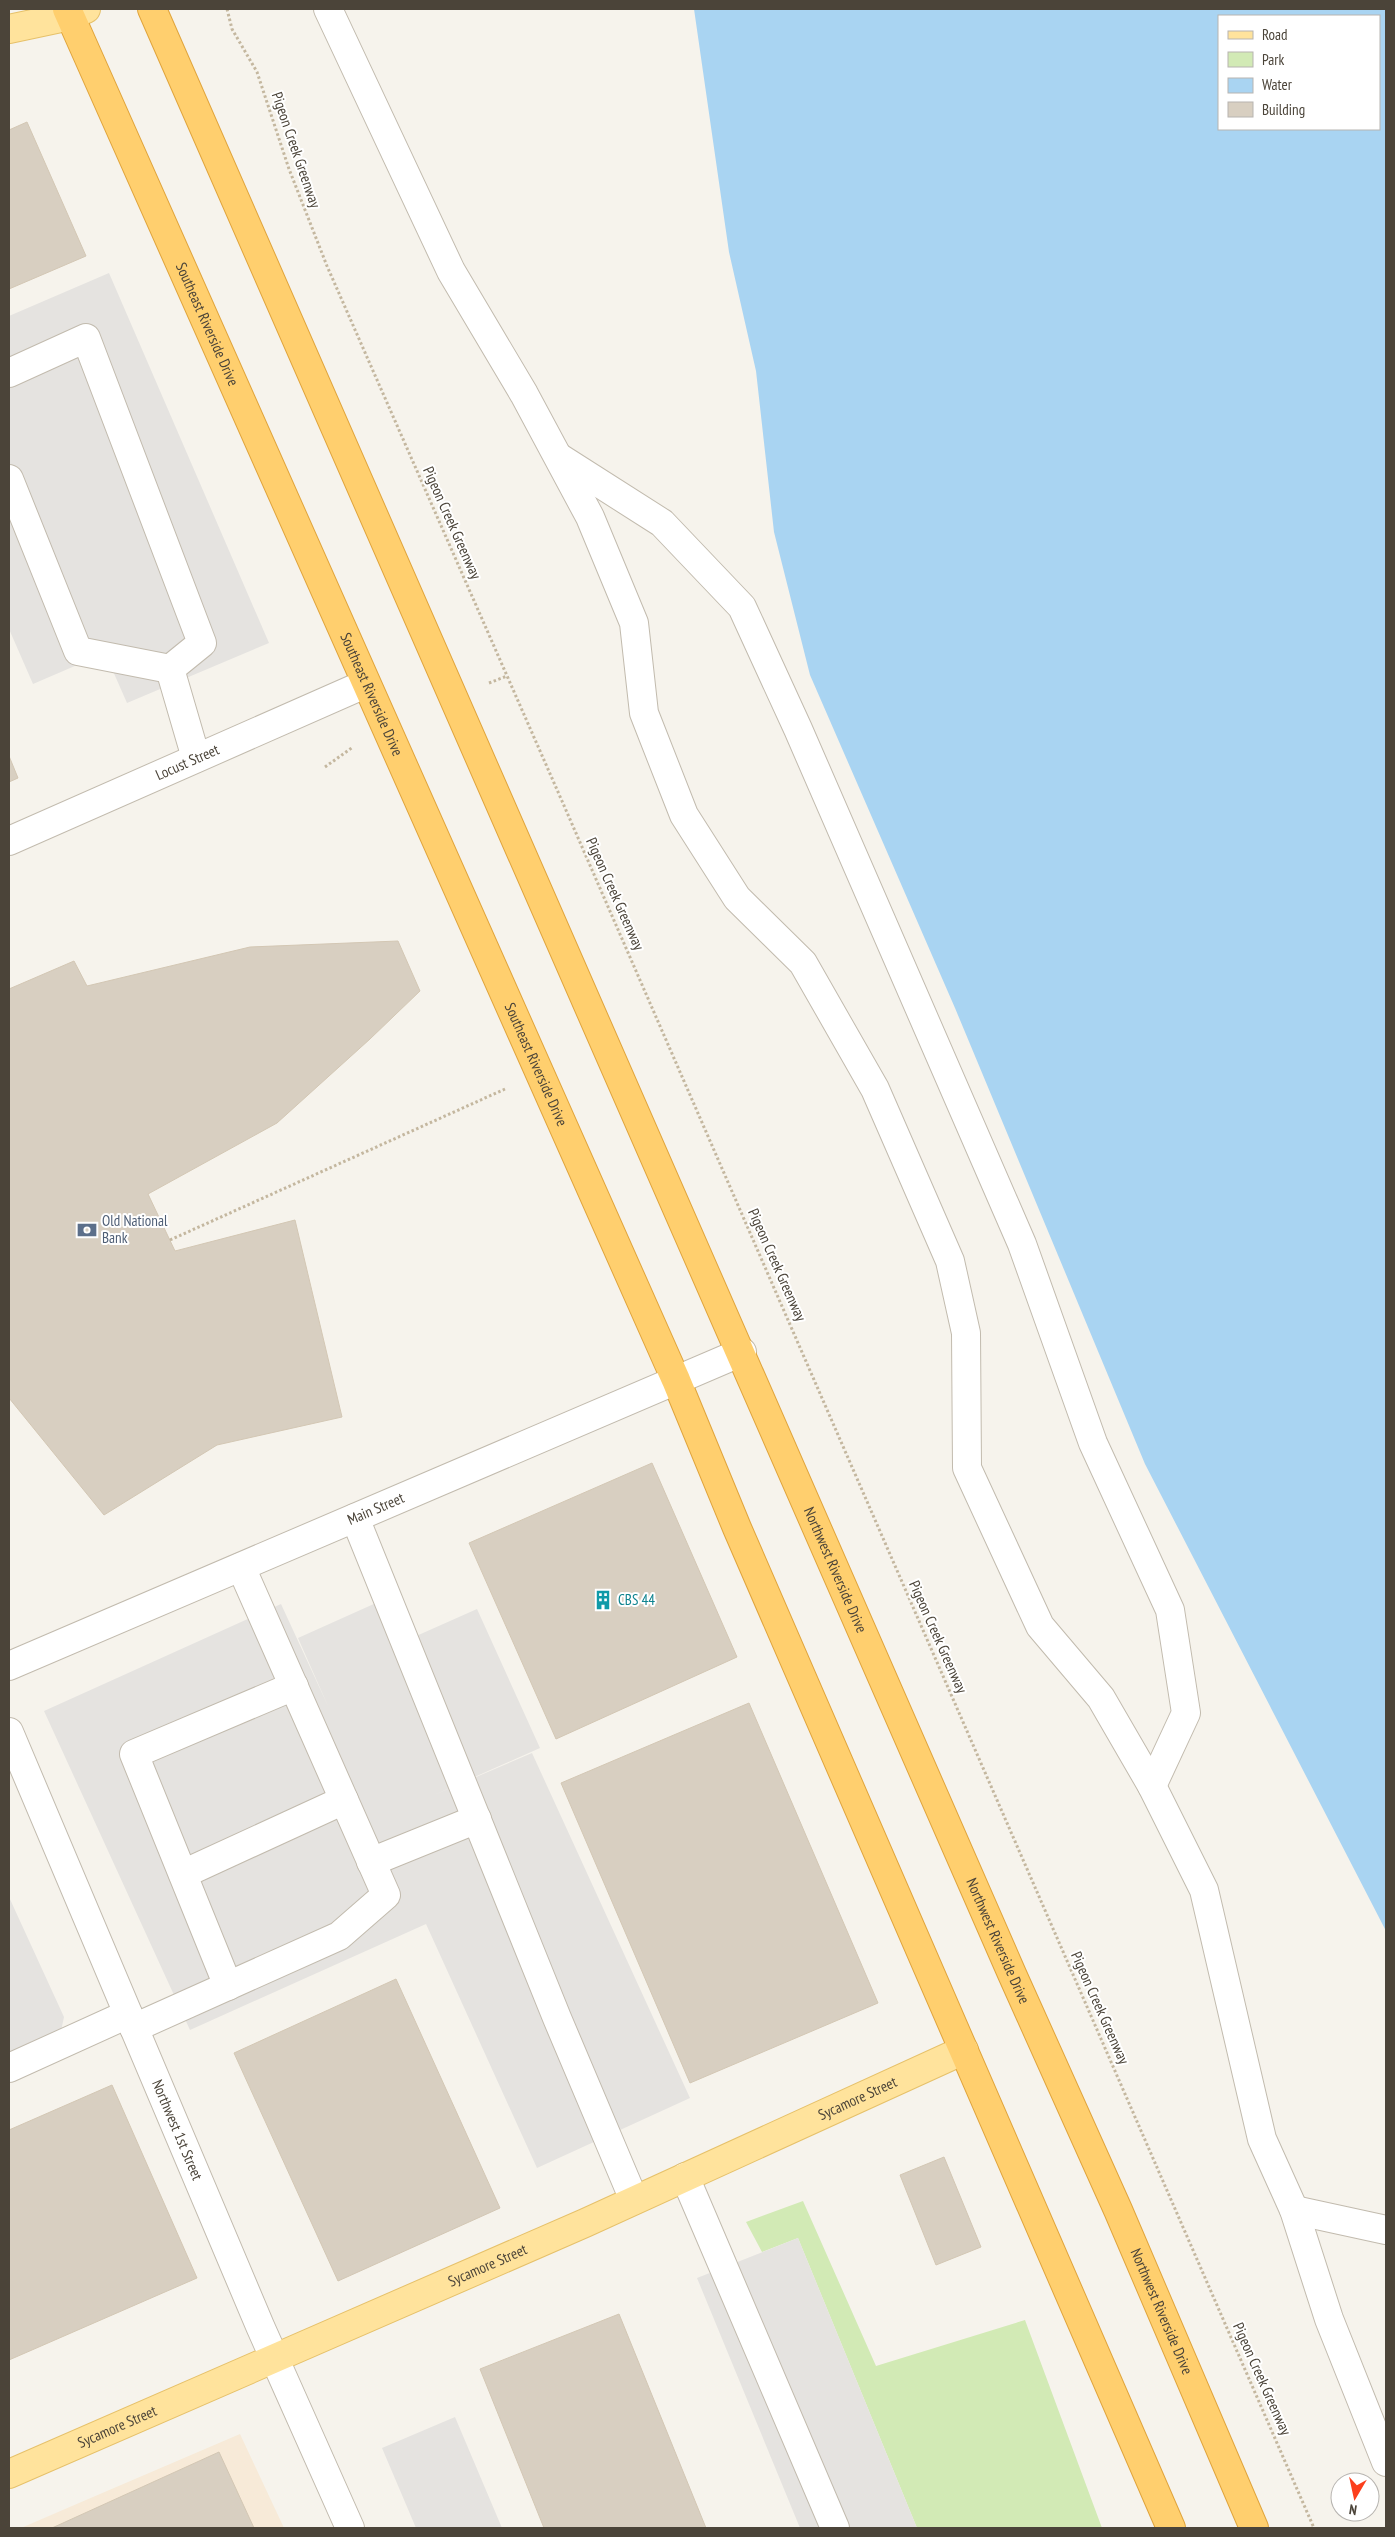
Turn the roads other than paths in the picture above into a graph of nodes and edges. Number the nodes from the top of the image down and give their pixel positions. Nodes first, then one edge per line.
1 (152, 9) edge
2 (328, 9) edge
3 (74, 11) edge
4 (9, 29) edge
5 (9, 373) edge
6 (558, 457) junction
7 (9, 479) edge
8 (170, 669) junction
9 (365, 684) junction
10 (196, 758) junction
11 (9, 841) edge
12 (742, 1352) junction
13 (676, 1380) junction
14 (355, 1518) junction
15 (242, 1566) junction
16 (9, 1666) edge
17 (294, 1686) junction
18 (9, 1732) edge
19 (1152, 1786) junction
20 (344, 1800) junction
21 (477, 1818) junction
22 (371, 1862) junction
23 (183, 1874) junction
24 (228, 1986) junction
25 (131, 2021) junction
26 (964, 2050) junction
27 (12, 2058) edge
28 (686, 2177) junction
29 (634, 2200) junction
30 (1294, 2210) junction
31 (1386, 2230) edge
32 (274, 2357) junction
33 (1386, 2462) edge
34 (9, 2474) edge
35 (350, 2528) edge
36 (835, 2528) edge
37 (1171, 2528) edge
38 (1254, 2528) edge

1 - 12 highway
2 - 6 street
3 - 4 main road
3 - 9 highway, Southeast Riverside Drive
5 - 8 street
6 - 19 street
6 - 19 street
7 - 8 street
8 - 10 street
9 - 10 street, Locust Street
9 - 13 highway, Southeast Riverside Drive
10 - 11 street, Locust Street
12 - 13 street, Main Street
12 - 38 highway, Northwest Riverside Drive
13 - 14 street, Main Street
13 - 26 highway
14 - 15 street, Main Street
14 - 21 street
15 - 16 street, Main Street
15 - 17 street
17 - 20 street
17 - 23 street
18 - 25 street, Northwest 1st Street
19 - 30 street
20 - 22 street
20 - 23 street
21 - 22 street
21 - 29 street
22 - 24 street
23 - 24 street
24 - 25 street
25 - 27 street
25 - 32 street, Northwest 1st Street
26 - 28 main road, Sycamore Street
26 - 37 highway
28 - 29 main road, Sycamore Street
28 - 36 street
29 - 32 main road, Sycamore Street
30 - 31 street
30 - 33 street
32 - 34 main road, Sycamore Street
32 - 35 street, Northwest 1st Street

